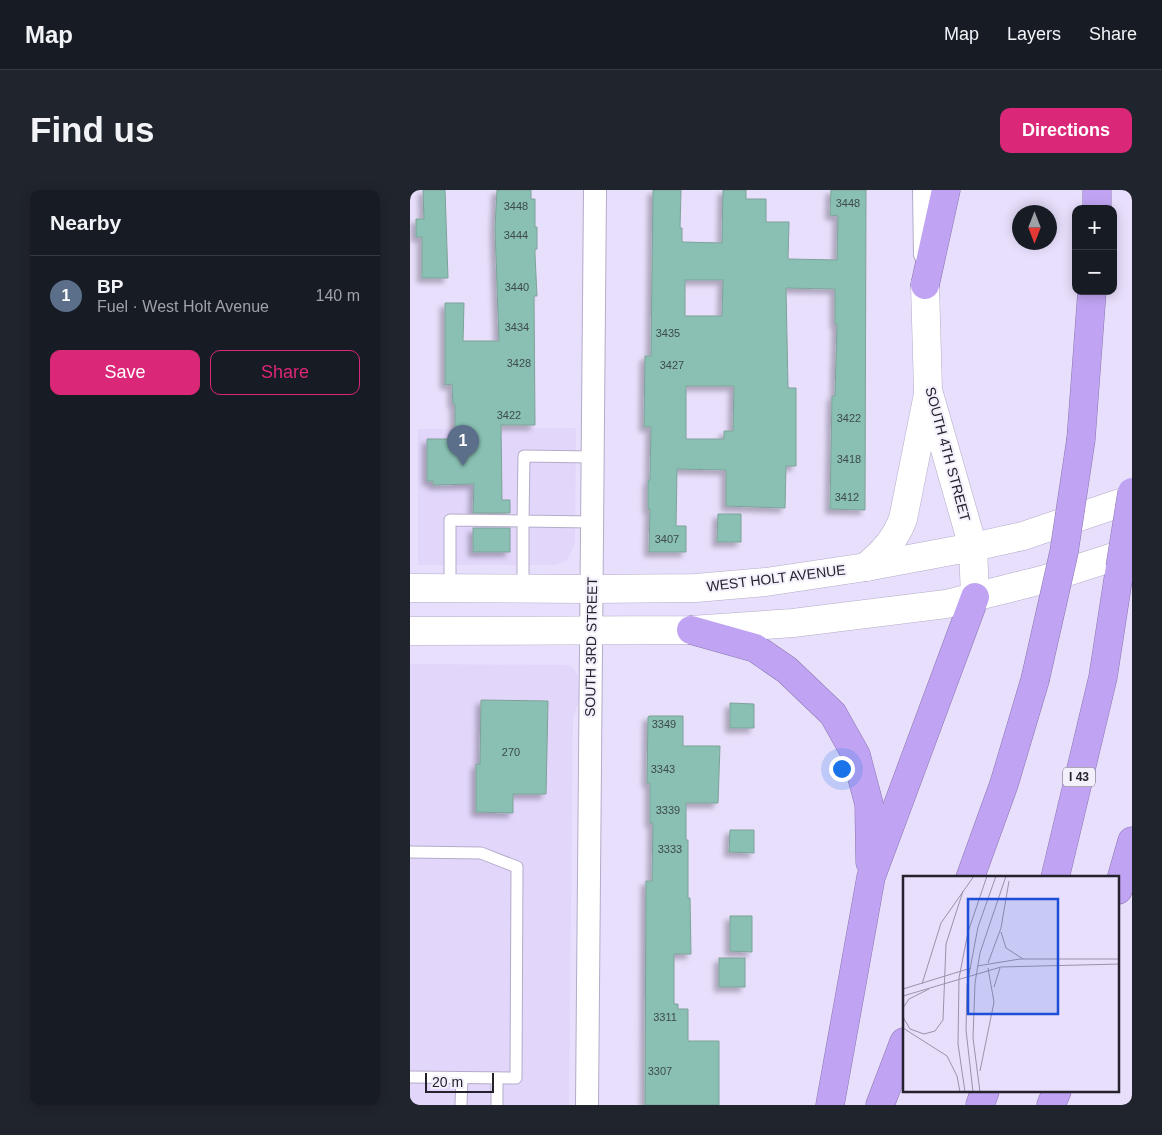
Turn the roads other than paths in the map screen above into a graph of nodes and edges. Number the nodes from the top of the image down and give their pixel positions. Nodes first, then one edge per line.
1 (594, 190) edge
2 (924, 190) edge
3 (946, 190) edge
4 (1097, 190) edge
5 (1097, 205) edge
6 (925, 285) junction
7 (1092, 295) edge
8 (928, 390) junction
9 (592, 457) junction
10 (1132, 492) edge
11 (1132, 499) edge
12 (523, 521) junction
13 (592, 522) junction
14 (973, 547) junction
15 (1132, 551) edge
16 (866, 567) junction
17 (410, 588) edge
18 (450, 589) junction
19 (523, 589) junction
20 (591, 589) junction
21 (975, 597) junction
22 (692, 630) junction
23 (410, 631) edge
24 (591, 632) junction
25 (1132, 841) edge
26 (410, 852) edge
27 (971, 876) edge
28 (1055, 876) edge
29 (871, 878) junction
30 (1120, 883) edge
31 (903, 1045) edge
32 (410, 1077) edge
33 (462, 1078) junction
34 (497, 1078) junction
35 (985, 1092) edge
36 (1057, 1092) edge
37 (461, 1105) edge
38 (497, 1105) edge
39 (587, 1105) edge
40 (830, 1105) edge
41 (880, 1105) edge
42 (980, 1105) edge
43 (1051, 1105) edge

1 - 9 street, SOUTH 3RD STREET
2 - 6 street, SOUTH 4TH STREET
3 - 6 highway
4 - 5 highway
6 - 8 street, SOUTH 4TH STREET
7 - 27 highway, bridge
8 - 14 street, SOUTH 4TH STREET
8 - 16 street
9 - 12 lane
9 - 13 street, SOUTH 3RD STREET
10 - 28 highway, I 43, bridge
11 - 14 street, WEST HOLT AVENUE
12 - 13 lane
12 - 18 lane
12 - 19 lane
13 - 20 street, SOUTH 3RD STREET
14 - 16 street, WEST HOLT AVENUE
14 - 21 street, SOUTH 4TH STREET
15 - 21 street
16 - 20 street, WEST HOLT AVENUE
17 - 18 street, WEST HOLT AVENUE
18 - 19 street, WEST HOLT AVENUE
19 - 20 street, WEST HOLT AVENUE
20 - 24 street, SOUTH 3RD STREET
21 - 22 street
21 - 29 highway
22 - 24 street
22 - 29 highway
23 - 24 street
24 - 39 street, SOUTH 3RD STREET
25 - 30 highway
26 - 34 lane
29 - 40 highway
31 - 41 highway
32 - 33 lane
33 - 34 lane
33 - 37 lane
34 - 38 lane
35 - 42 highway
36 - 43 highway

